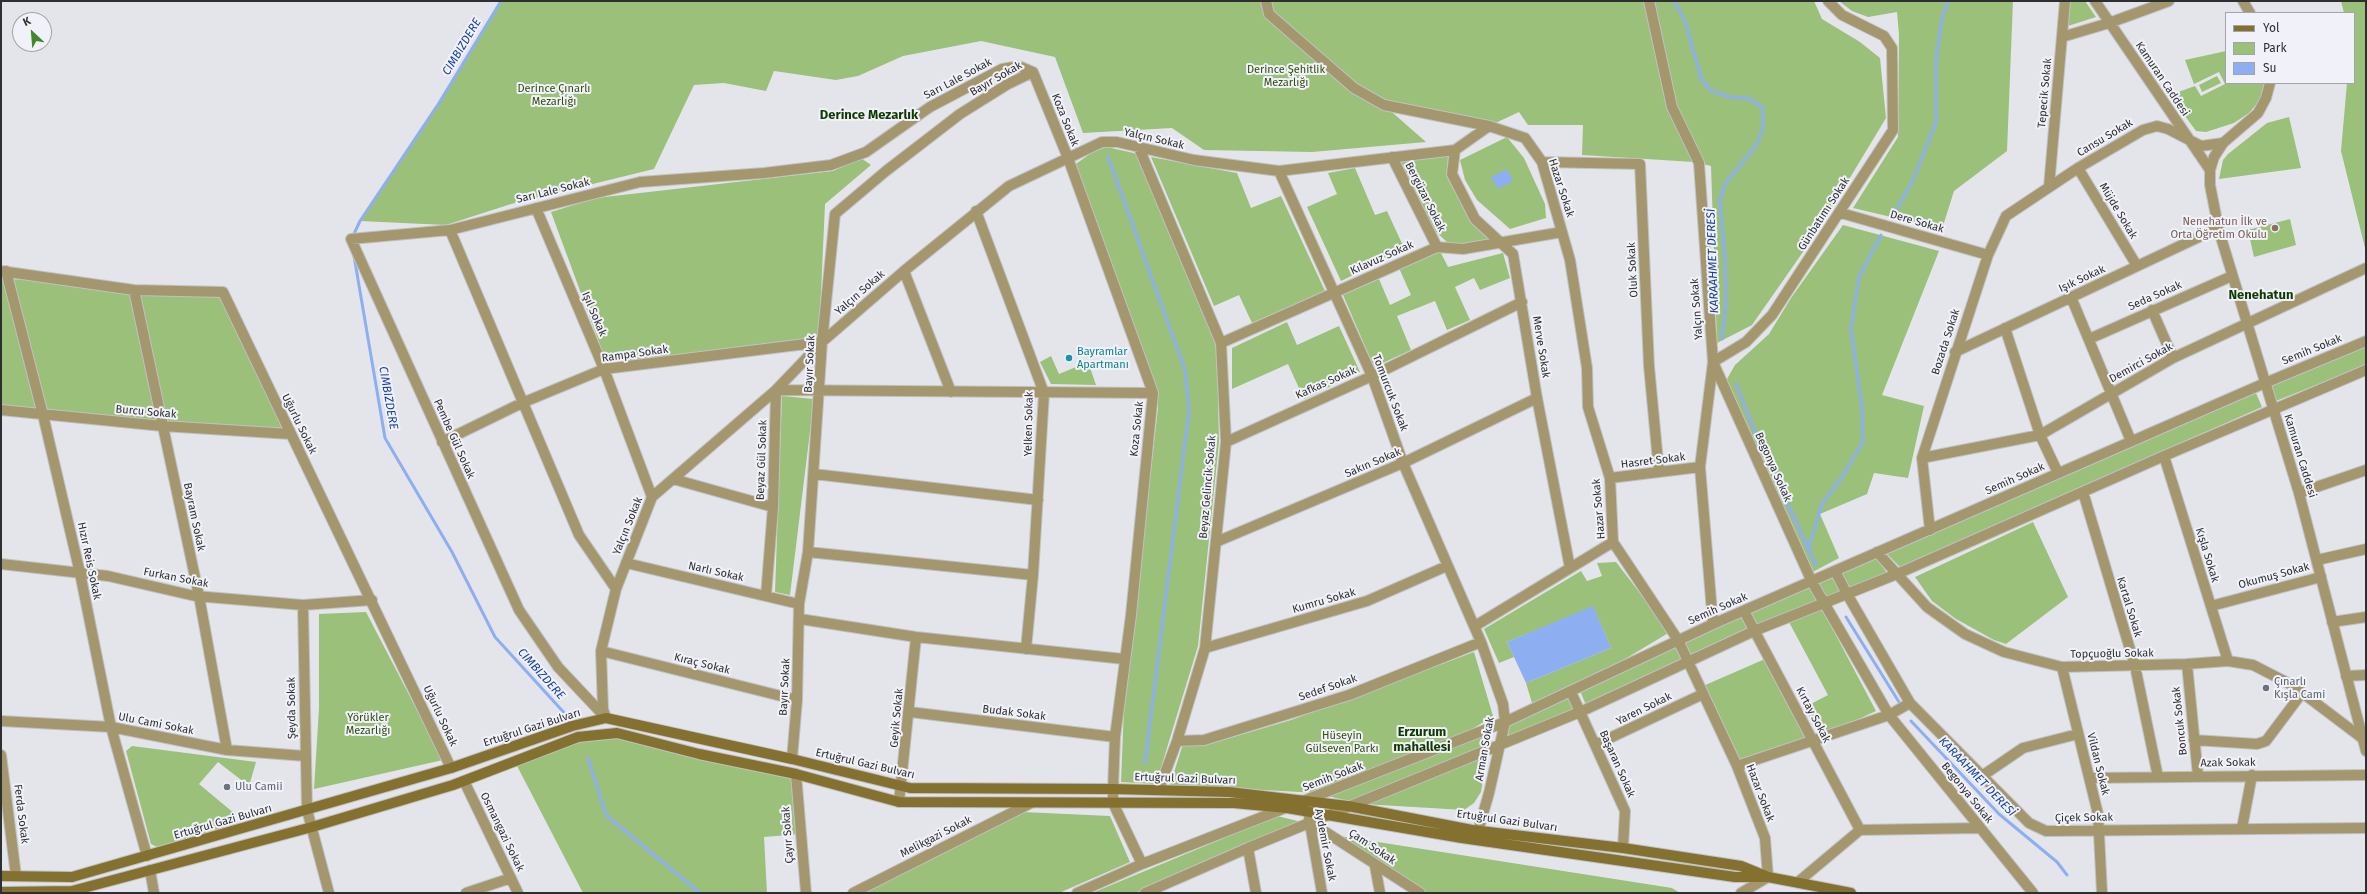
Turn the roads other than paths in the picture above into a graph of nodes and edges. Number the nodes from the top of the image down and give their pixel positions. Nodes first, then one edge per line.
1 (1266, 1) edge
2 (1649, 1) edge
3 (1828, 1) edge
4 (2065, 1) edge
5 (2095, 1) edge
6 (2169, 1) edge
7 (2243, 1) edge
8 (2249, 12) edge
9 (2109, 23) junction
10 (2062, 37) junction
11 (1032, 72) junction
12 (2270, 84) edge
13 (1489, 126) junction
14 (2188, 139) junction
15 (2222, 143) junction
16 (1139, 148) junction
17 (1455, 150) junction
18 (1392, 157) junction
19 (1068, 158) junction
20 (1542, 162) junction
21 (2078, 168) junction
22 (2210, 170) junction
23 (1279, 171) junction
24 (2049, 187) junction
25 (536, 208) junction
26 (976, 212) junction
27 (1841, 213) junction
28 (2218, 228) junction
29 (450, 230) junction
30 (1562, 232) junction
31 (1501, 241) junction
32 (1437, 247) junction
33 (1988, 255) junction
34 (2137, 266) junction
35 (2366, 268) edge
36 (3, 271) edge
37 (904, 271) junction
38 (2232, 276) junction
39 (134, 290) junction
40 (1334, 293) junction
41 (2071, 297) junction
42 (1522, 302) junction
43 (2152, 310) junction
44 (2246, 325) junction
45 (2005, 328) junction
46 (2089, 339) junction
47 (2366, 341) edge
48 (822, 342) junction
49 (1221, 343) junction
50 (1955, 352) junction
51 (2173, 358) junction
52 (1713, 362) junction
53 (604, 369) junction
54 (2366, 370) edge
55 (1372, 376) junction
56 (2265, 383) junction
57 (776, 390) junction
58 (820, 392) junction
59 (951, 392) junction
60 (1044, 393) junction
61 (1153, 393) junction
62 (2111, 393) junction
63 (1537, 398) junction
64 (522, 403) junction
65 (2273, 409) junction
66 (1, 410) edge
67 (43, 415) junction
68 (162, 426) junction
69 (290, 434) junction
70 (2040, 435) junction
71 (2131, 441) junction
72 (442, 442) junction
73 (1226, 442) junction
74 (2164, 456) junction
75 (1922, 458) junction
76 (1403, 463) junction
77 (1700, 467) junction
78 (2366, 470) edge
79 (1659, 472) junction
80 (2058, 473) junction
81 (814, 474) junction
82 (1610, 478) junction
83 (673, 479) junction
84 (2082, 492) junction
85 (2299, 493) junction
86 (652, 498) junction
87 (1038, 500) junction
88 (773, 507) junction
89 (1930, 530) junction
90 (1216, 542) junction
91 (1613, 542) junction
92 (2366, 549) edge
93 (808, 552) junction
94 (1877, 552) junction
95 (2317, 560) junction
96 (626, 563) junction
97 (1, 564) edge
98 (1447, 566) junction
99 (1570, 568) junction
100 (1835, 571) junction
101 (80, 573) junction
102 (1897, 574) junction
103 (1034, 575) junction
104 (1824, 576) junction
105 (2321, 577) junction
106 (1812, 582) junction
107 (1841, 583) junction
108 (616, 589) junction
109 (1819, 594) junction
110 (1846, 594) junction
111 (199, 596) junction
112 (766, 596) junction
113 (1835, 599) junction
114 (372, 600) junction
115 (1823, 603) junction
116 (799, 604) junction
117 (303, 605) junction
118 (2211, 606) junction
119 (1744, 611) junction
120 (2366, 617) edge
121 (800, 619) junction
122 (2332, 622) junction
123 (1713, 624) junction
124 (1475, 626) junction
125 (1754, 631) junction
126 (916, 637) junction
127 (1678, 640) junction
128 (1481, 642) junction
129 (1205, 648) junction
130 (1026, 649) junction
131 (601, 651) junction
132 (1124, 660) junction
133 (1688, 661) junction
134 (2228, 661) junction
135 (2187, 664) junction
136 (2135, 666) junction
137 (2062, 667) junction
138 (2366, 674) edge
139 (2346, 676) junction
140 (1571, 692) junction
141 (2302, 693) junction
142 (1703, 694) junction
143 (797, 700) junction
144 (1910, 703) junction
145 (910, 712) junction
146 (1580, 712) junction
147 (1889, 715) junction
148 (606, 718) junction
149 (1, 721) edge
150 (1505, 722) junction
151 (111, 727) junction
152 (2078, 734) junction
153 (1115, 737) junction
154 (2364, 738) edge
155 (2194, 740) junction
156 (1177, 741) junction
157 (1813, 742) junction
158 (1500, 743) junction
159 (1595, 746) junction
160 (227, 750) junction
161 (2366, 751) edge
162 (1, 755) edge
163 (305, 756) junction
164 (792, 759) junction
165 (1737, 766) junction
166 (451, 768) junction
167 (796, 774) junction
168 (2252, 775) junction
169 (2366, 775) edge
170 (1982, 776) junction
171 (2198, 776) junction
172 (2158, 777) junction
173 (2090, 778) junction
174 (464, 781) junction
175 (902, 786) junction
176 (1113, 789) junction
177 (1159, 789) junction
178 (1304, 801) junction
179 (899, 802) junction
180 (1031, 803) junction
181 (1113, 803) junction
182 (1348, 806) junction
183 (1287, 808) junction
184 (307, 810) junction
185 (1307, 811) junction
186 (1328, 815) junction
187 (1310, 822) junction
188 (312, 827) junction
189 (1980, 828) junction
190 (2242, 828) junction
191 (2366, 828) edge
192 (1860, 830) junction
193 (2099, 830) junction
194 (1478, 831) junction
195 (1248, 848) junction
196 (1623, 848) junction
197 (146, 856) junction
198 (1142, 864) junction
199 (1375, 866) junction
200 (150, 870) junction
201 (1, 876) edge
202 (16, 876) junction
203 (1768, 877) junction
204 (511, 878) junction
205 (1798, 882) junction
206 (1, 892) edge
207 (154, 893) edge
208 (329, 893) edge
209 (466, 893) edge
210 (518, 893) edge
211 (806, 893) edge
212 (853, 893) edge
213 (1077, 893) edge
214 (1145, 893) edge
215 (1256, 893) edge
216 (1322, 893) edge
217 (1380, 893) edge
218 (1420, 893) edge
219 (1741, 893) edge
220 (1851, 893) edge
221 (2033, 893) edge
222 (2102, 893) edge

1 - 13 street
2 - 52 street, Yalçın Sokak
3 - 27 street, Günbatımı Sokak
4 - 10 street, Tepecik Sokak
5 - 9 street, Kamuran Caddesi
6 - 9 street
7 - 8 street
9 - 10 street
9 - 14 street, Kamuran Caddesi
10 - 24 street, Tepecik Sokak
11 - 19 street, Koza Sokak
11 - 25 street, Sarı Lale Sokak
11 - 48 street, Bayır Sokak
12 - 15 street, Kamuran Caddesi
13 - 17 street, Yalçın Sokak
13 - 20 street, Hazar Sokak
14 - 15 street, Cansu Sokak
14 - 21 street, Cansu Sokak
14 - 22 street, Kamuran Caddesi
15 - 22 street, Kamuran Caddesi
16 - 19 street, Yalçın Sokak
16 - 23 street, Yalçın Sokak
16 - 49 street, Beyaz Gelincik Sokak
17 - 18 street, Yalçın Sokak
17 - 31 street, Merve Sokak
18 - 23 street, Yalçın Sokak
18 - 32 street, Bergüzar Sokak
19 - 26 street, Yalçın Sokak
19 - 61 street, Koza Sokak
20 - 30 street, Hazar Sokak
20 - 79 street, Oluk Sokak
21 - 24 street, Cansu Sokak
21 - 34 street, Müjde Sokak
22 - 28 street, Kamuran Caddesi
23 - 40 street, Tomurcuk Sokak
24 - 33 street, Bozada Sokak
25 - 29 street, Sarı Lale Sokak
25 - 53 street, Işıl Sokak
26 - 37 street, Yalçın Sokak
26 - 60 street, Yelken Sokak
27 - 33 street, Dere Sokak
27 - 52 street, Günbatımı Sokak
28 - 34 street, Işık Sokak
28 - 38 street, Kamuran Caddesi
29 - 64 street
29 - 72 street, Pembe Gül Sokak
30 - 31 street, Kılavuz Sokak
30 - 82 street, Hazar Sokak
31 - 32 street, Kılavuz Sokak
31 - 42 street, Merve Sokak
32 - 40 street, Kılavuz Sokak
33 - 50 street, Bozada Sokak
34 - 41 street, Işık Sokak
35 - 44 street, Demirci Sokak
36 - 39 street, Uğurlu Sokak
36 - 67 street, Hızır Reis Sokak
37 - 48 street, Yalçın Sokak
37 - 59 street
38 - 43 street, Seda Sokak
38 - 44 street, Kamuran Caddesi
39 - 68 street, Bayram Sokak
39 - 69 street, Uğurlu Sokak
40 - 49 street, Kılavuz Sokak
40 - 55 street, Tomurcuk Sokak
41 - 45 street, Işık Sokak
41 - 46 street
42 - 55 street, Kafkas Sokak
42 - 63 street, Merve Sokak
43 - 46 street, Seda Sokak
43 - 51 street
44 - 51 street, Demirci Sokak
44 - 56 street, Kamuran Caddesi
45 - 50 street, Işık Sokak
45 - 70 street
46 - 62 street
47 - 56 street, Semih Sokak
48 - 53 street, Rampa Sokak
48 - 57 street
48 - 58 street, Bayır Sokak
49 - 73 street, Beyaz Gelincik Sokak
50 - 75 street, Bozada Sokak
51 - 62 street, Demirci Sokak
52 - 77 street, Yalçın Sokak
52 - 106 street, Begonya Sokak
53 - 64 street, Rampa Sokak
53 - 86 street, Işıl Sokak
54 - 65 street
55 - 73 street, Kafkas Sokak
55 - 76 street, Tomurcuk Sokak
56 - 65 street, Kamuran Caddesi
56 - 71 street, Semih Sokak
57 - 58 street
57 - 83 street, Yalçın Sokak
57 - 88 street, Beyaz Gül Sokak
58 - 59 street
58 - 81 street, Bayır Sokak
59 - 60 street
60 - 61 street
60 - 87 street, Yelken Sokak
61 - 132 street, Koza Sokak
62 - 70 street, Demirci Sokak
62 - 71 street
63 - 76 street, Sakın Sokak
63 - 99 street, Merve Sokak
64 - 72 street, Rampa Sokak
64 - 108 street
65 - 74 street
65 - 85 street, Kamuran Caddesi
66 - 67 street, Burcu Sokak
67 - 68 street, Burcu Sokak
67 - 101 street, Hızır Reis Sokak
68 - 69 street, Burcu Sokak
68 - 111 street, Bayram Sokak
69 - 114 street, Uğurlu Sokak
70 - 75 street, Demirci Sokak
70 - 80 street
71 - 80 street, Semih Sokak
72 - 148 street, Pembe Gül Sokak
73 - 90 street, Beyaz Gelincik Sokak
74 - 84 street
74 - 118 street, Kışla Sokak
75 - 89 street, Bozada Sokak
76 - 90 street, Sakın Sokak
76 - 98 street, Tomurcuk Sokak
77 - 79 street, Hasret Sokak
77 - 123 street, Yalçın Sokak
78 - 85 street
79 - 82 street, Hasret Sokak
80 - 89 street, Semih Sokak
81 - 87 street
81 - 93 street, Bayır Sokak
82 - 91 street, Hazar Sokak
83 - 86 street, Yalçın Sokak
83 - 88 street
84 - 102 street
84 - 136 street, Kartal Sokak
85 - 95 street, Kamuran Caddesi
86 - 96 street, Yalçın Sokak
87 - 103 street, Yelken Sokak
88 - 112 street, Beyaz Gül Sokak
89 - 94 street, Semih Sokak
90 - 129 street, Beyaz Gelincik Sokak
91 - 99 street
91 - 127 street, Hazar Sokak
92 - 95 street
93 - 103 street
93 - 116 street, Bayır Sokak
94 - 100 street, Semih Sokak
94 - 102 street, Topçuoğlu Sokak
95 - 105 street, Kamuran Caddesi
96 - 108 street, Yalçın Sokak
96 - 112 street, Narlı Sokak
97 - 101 street, Furkan Sokak
98 - 124 street, Tomurcuk Sokak
98 - 129 street, Kumru Sokak
99 - 124 street
100 - 104 street, Semih Sokak
100 - 107 street, Çiçek Sokak
101 - 111 street, Furkan Sokak
101 - 151 street, Hızır Reis Sokak
102 - 110 street
102 - 137 street, Topçuoğlu Sokak
103 - 130 street, Yelken Sokak
104 - 106 street, Semih Sokak
104 - 107 street
104 - 109 street
105 - 118 street, Okumuş Sokak
105 - 122 street, Kamuran Caddesi
106 - 109 street, Begonya Sokak
106 - 119 street, Semih Sokak
107 - 110 street, Çiçek Sokak
107 - 113 street
108 - 131 street, Yalçın Sokak
109 - 113 street
109 - 115 street, Begonya Sokak
110 - 113 street
110 - 144 street, Çiçek Sokak
111 - 117 street, Furkan Sokak
111 - 160 street, Bayram Sokak
112 - 116 street, Narlı Sokak
113 - 115 street
114 - 117 street, Furkan Sokak
114 - 166 street, Uğurlu Sokak
115 - 125 street
115 - 147 street, Begonya Sokak
116 - 121 street, Bayır Sokak
117 - 163 street, Şeyda Sokak
118 - 134 street, Kışla Sokak
119 - 123 street, Semih Sokak
119 - 125 street, Kırtay Sokak
120 - 122 street
121 - 126 street
121 - 143 street, Bayır Sokak
122 - 139 street, Kamuran Caddesi
123 - 127 street, Semih Sokak
124 - 128 street, Arman Sokak
125 - 133 street
125 - 157 street, Kırtay Sokak
126 - 130 street
126 - 145 street, Geyik Sokak
127 - 133 street, Hazar Sokak
127 - 140 street, Semih Sokak
128 - 150 street, Arman Sokak
128 - 156 street, Sedef Sokak
129 - 156 street, Beyaz Gelincik Sokak
130 - 132 street
131 - 143 street, Kıraç Sokak
131 - 148 street, Yalçın Sokak
132 - 153 street, Koza Sokak
133 - 142 street, Hazar Sokak
133 - 146 street
134 - 135 street, Topçuoğlu Sokak
134 - 141 street, Topçuoğlu Sokak
135 - 136 street, Topçuoğlu Sokak
135 - 155 street, Boncuk Sokak
136 - 137 street, Topçuoğlu Sokak
136 - 172 street, Kartal Sokak
137 - 152 street, Vildan Sokak
138 - 139 street
139 - 154 street, Kamuran Caddesi
140 - 146 street, Başaran Sokak
140 - 150 street, Semih Sokak
141 - 154 street, Topçuoğlu Sokak
141 - 155 street
142 - 159 street, Yaren Sokak
142 - 165 street, Hazar Sokak
143 - 164 street, Bayır Sokak
144 - 147 street
144 - 170 street, Çiçek Sokak
145 - 153 street, Budak Sokak
145 - 175 street, Geyik Sokak
146 - 158 street
146 - 159 street, Başaran Sokak
147 - 157 street
147 - 189 street, Begonya Sokak
148 - 164 main road, Ertuğrul Gazi Bulvarı
148 - 166 main road, Ertuğrul Gazi Bulvarı
149 - 151 street, Ulu Cami Sokak
150 - 158 street, Arman Sokak
150 - 178 street, Semih Sokak
151 - 160 street, Ulu Cami Sokak
151 - 197 street, Hızır Reis Sokak
152 - 170 street
152 - 173 street, Vildan Sokak
153 - 176 street, Koza Sokak
154 - 161 street, Kamuran Caddesi
155 - 171 street, Boncuk Sokak
156 - 177 street, Beyaz Gelincik Sokak
157 - 165 street
157 - 192 street, Kırtay Sokak
158 - 182 street
158 - 194 street, Arman Sokak
159 - 196 street, Başaran Sokak
160 - 163 street, Ulu Cami Sokak
162 - 202 street, Ferda Sokak
163 - 184 street, Şeyda Sokak
164 - 175 main road, Ertuğrul Gazi Bulvarı
165 - 203 street, Hazar Sokak
166 - 184 main road, Ertuğrul Gazi Bulvarı
167 - 174 main road, Ertuğrul Gazi Bulvarı
167 - 179 main road, Ertuğrul Gazi Bulvarı
167 - 211 street, Çayır Sokak
168 - 169 street, Azak Sokak
168 - 171 street, Azak Sokak
168 - 190 street
170 - 193 street, Çiçek Sokak
171 - 172 street, Azak Sokak
172 - 173 street, Azak Sokak
173 - 193 street, Vildan Sokak
174 - 188 main road, Ertuğrul Gazi Bulvarı
174 - 204 street, Osmangazi Sokak
175 - 176 main road, Ertuğrul Gazi Bulvarı
175 - 179 street, Geyik Sokak
176 - 177 main road, Ertuğrul Gazi Bulvarı
176 - 181 street, Koza Sokak
177 - 178 main road, Ertuğrul Gazi Bulvarı
178 - 182 main road, Ertuğrul Gazi Bulvarı
178 - 183 street, Semih Sokak
178 - 185 street, Aydemir Sokak
179 - 180 main road, Ertuğrul Gazi Bulvarı
180 - 181 main road, Ertuğrul Gazi Bulvarı
180 - 212 street, Melikgazi Sokak
181 - 183 main road, Ertuğrul Gazi Bulvarı
181 - 198 street
182 - 186 street
182 - 194 main road, Ertuğrul Gazi Bulvarı
183 - 185 main road, Ertuğrul Gazi Bulvarı
183 - 198 street, Semih Sokak
184 - 188 street, Şeyda Sokak
184 - 197 main road, Ertuğrul Gazi Bulvarı
185 - 186 main road, Ertuğrul Gazi Bulvarı
185 - 187 street, Aydemir Sokak
186 - 187 street
186 - 203 main road, Ertuğrul Gazi Bulvarı
187 - 195 street
187 - 199 street, Çam Sokak
187 - 216 street, Aydemir Sokak
188 - 200 main road, Ertuğrul Gazi Bulvarı
188 - 208 street, Şeyda Sokak
189 - 192 street
189 - 221 street, Begonya Sokak
190 - 191 street, Çiçek Sokak
190 - 193 street, Çiçek Sokak
192 - 205 street
193 - 222 street, Vildan Sokak
194 - 196 main road, Ertuğrul Gazi Bulvarı
195 - 214 street
195 - 215 street
196 - 203 main road, Ertuğrul Gazi Bulvarı
197 - 202 main road, Ertuğrul Gazi Bulvarı
198 - 213 street, Semih Sokak
199 - 217 street
199 - 218 street, Çam Sokak
200 - 206 main road, Ertuğrul Gazi Bulvarı
200 - 207 street
201 - 202 main road, Ertuğrul Gazi Bulvarı
203 - 205 main road, Ertuğrul Gazi Bulvarı
203 - 219 street
204 - 209 street
204 - 210 street, Osmangazi Sokak
205 - 220 main road, Ertuğrul Gazi Bulvarı

